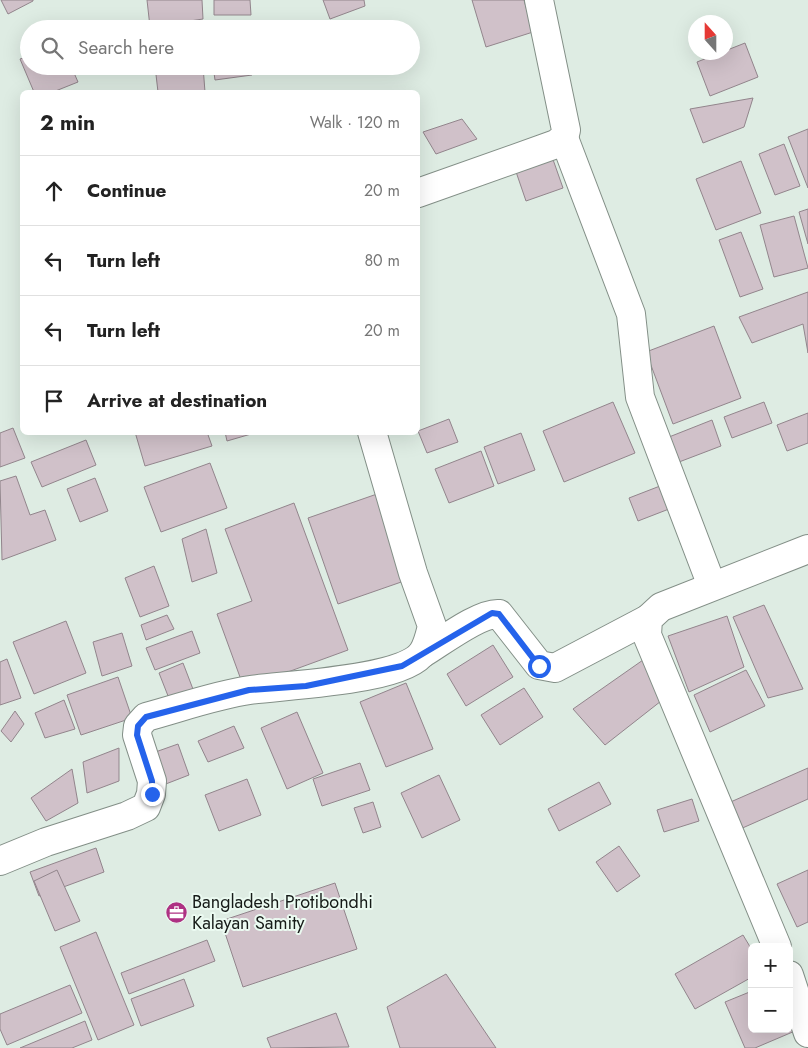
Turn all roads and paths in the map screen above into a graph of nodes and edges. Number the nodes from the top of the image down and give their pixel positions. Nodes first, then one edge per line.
1 (538, 0) edge
2 (564, 138) junction
3 (420, 193) edge
4 (373, 435) edge
5 (808, 548) edge
6 (712, 586) junction
7 (648, 619) junction
8 (423, 653) junction
9 (0, 861) edge
10 (776, 943) edge
11 (793, 987) edge
12 (808, 1033) edge

1 - 2 street
2 - 3 street
2 - 6 street
4 - 8 street
5 - 6 street
6 - 7 street
7 - 8 street
7 - 10 street
8 - 9 street
11 - 12 street

